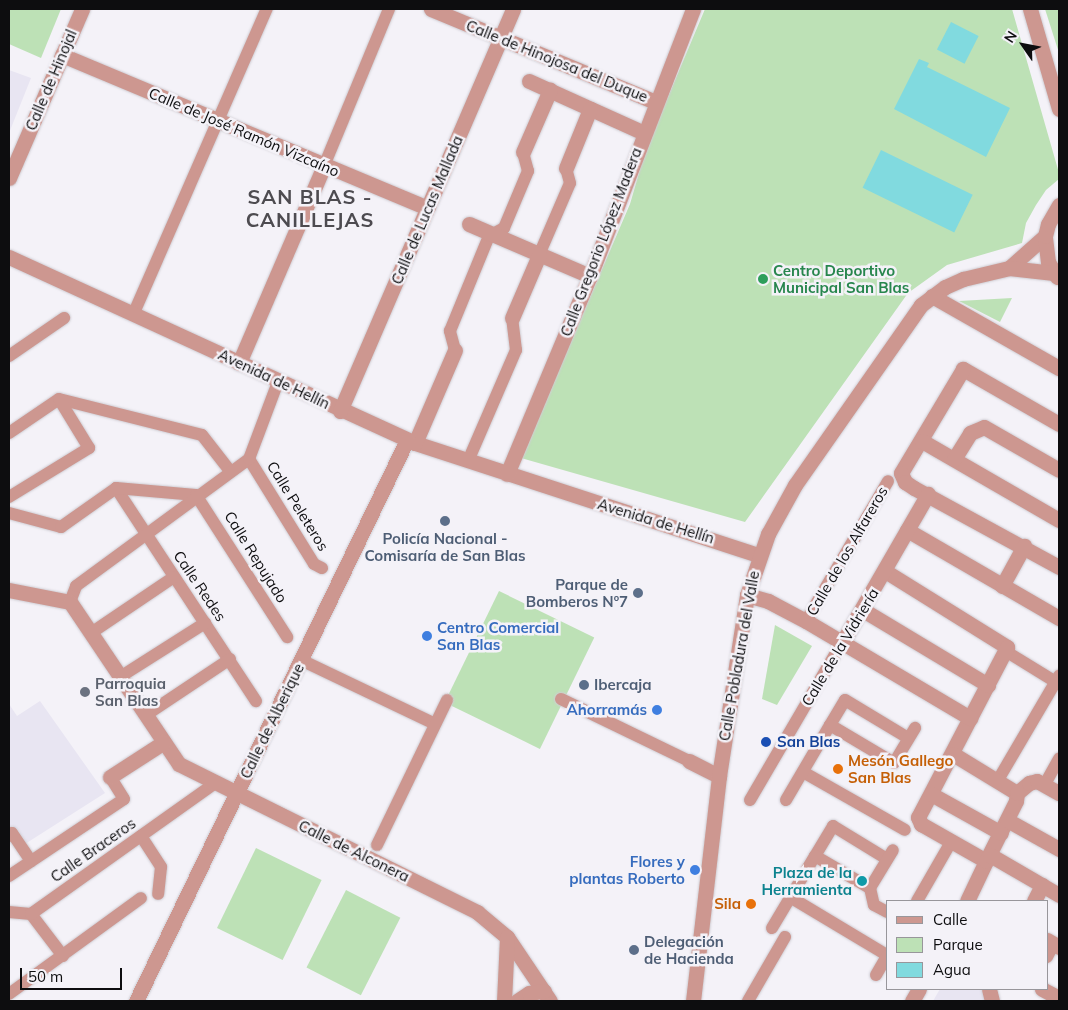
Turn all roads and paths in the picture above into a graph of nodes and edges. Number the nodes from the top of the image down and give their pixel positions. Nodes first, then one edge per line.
1 (82, 9) edge
2 (267, 9) edge
3 (390, 9) edge
4 (431, 9) edge
5 (513, 9) edge
6 (693, 9) edge
7 (1030, 9) edge
8 (501, 38) junction
9 (62, 54) junction
10 (529, 81) dead end
11 (550, 90) junction
12 (656, 102) junction
13 (590, 109) junction
14 (1059, 109) edge
15 (219, 120) junction
16 (644, 133) junction
17 (523, 152) joint
18 (324, 166) junction
19 (566, 168) joint
20 (9, 178) edge
21 (1059, 205) edge
22 (427, 208) junction
23 (468, 224) dead end
24 (493, 234) junction
25 (1045, 236) junction
26 (539, 255) junction
27 (9, 257) edge
28 (1009, 268) junction
29 (590, 276) junction
30 (1056, 277) edge
31 (932, 296) junction
32 (133, 315) junction
33 (64, 318) dead end
34 (512, 318) joint
35 (455, 350) joint
36 (9, 356) edge
37 (239, 363) junction
38 (1059, 368) edge
39 (278, 382) junction
40 (59, 399) junction
41 (340, 411) junction
42 (1059, 424) edge
43 (9, 433) edge
44 (922, 441) junction
45 (411, 442) junction
46 (248, 459) junction
47 (954, 459) junction
48 (468, 461) junction
49 (1059, 470) edge
50 (230, 471) junction
51 (507, 474) junction
52 (895, 477) junction
53 (116, 488) junction
54 (928, 494) junction
55 (196, 495) junction
56 (9, 497) edge
57 (9, 513) edge
58 (1059, 520) edge
59 (907, 530) junction
60 (147, 535) junction
61 (1024, 546) junction
62 (758, 555) junction
63 (1059, 567) edge
64 (322, 568) dead end
65 (885, 571) junction
66 (174, 577) junction
67 (1002, 586) junction
68 (9, 590) edge
69 (747, 595) junction
70 (70, 602) junction
71 (862, 610) junction
72 (1059, 618) edge
73 (806, 620) junction
74 (205, 623) junction
75 (91, 633) junction
76 (287, 638) dead end
77 (843, 640) junction
78 (1007, 649) junction
79 (230, 660) junction
80 (301, 660) junction
81 (120, 677) junction
82 (1058, 679) edge
83 (988, 685) junction
84 (561, 699) dead end
85 (447, 700) dead end
86 (256, 701) dead end
87 (146, 716) junction
88 (970, 718) junction
89 (435, 724) junction
90 (830, 725) junction
91 (164, 742) junction
92 (953, 754) junction
93 (1059, 759) edge
94 (688, 761) joint
95 (803, 772) junction
96 (719, 776) junction
97 (110, 777) joint
98 (998, 780) junction
99 (217, 782) junction
100 (1045, 784) junction
101 (237, 793) junction
102 (1017, 793) junction
103 (1059, 793) edge
104 (931, 794) junction
105 (750, 800) dead end
106 (786, 800) dead end
107 (1004, 827) junction
108 (904, 830) dead end
109 (9, 836) edge
110 (141, 836) junction
111 (951, 842) junction
112 (377, 845) dead end
113 (1059, 849) edge
114 (815, 856) junction
115 (988, 858) junction
116 (31, 861) junction
117 (9, 876) edge
118 (1042, 885) junction
119 (870, 888) junction
120 (158, 894) dead end
121 (1059, 895) edge
122 (790, 897) junction
123 (141, 898) dead end
124 (971, 899) edge
125 (919, 900) edge
126 (1034, 900) edge
127 (886, 911) edge
128 (9, 912) edge
129 (31, 914) junction
130 (772, 928) dead end
131 (786, 936) dead end
132 (507, 937) junction
133 (886, 954) edge
134 (63, 956) junction
135 (886, 957) edge
136 (876, 975) dead end
137 (918, 990) edge
138 (1044, 990) edge
139 (9, 994) edge
140 (547, 996) edge
141 (1059, 998) edge
142 (136, 1001) edge
143 (504, 1001) edge
144 (517, 1001) edge
145 (693, 1001) edge
146 (748, 1001) edge
147 (912, 1001) edge

1 - 9 street, Calle de Hinojal
2 - 15 street
3 - 18 street
4 - 8 street, Calle de Hinojosa del Duque
5 - 8 street, Calle de Lucas Mallada
6 - 12 street, Calle Gregorio López Madera
7 - 14 street
8 - 12 street, Calle de Hinojosa del Duque
8 - 22 street, Calle de Lucas Mallada
9 - 15 street, Calle de José Ramón Vizcaíno
9 - 20 street, Calle de Hinojal
10 - 11 street, Calle de Hinojosa del Duque
11 - 13 street, Calle de Hinojosa del Duque
11 - 17 street, Calle de Hinojosa del Duque
12 - 16 street, Calle Gregorio López Madera
13 - 16 street, Calle de Hinojosa del Duque
13 - 19 street
15 - 18 street, Calle de José Ramón Vizcaíno
15 - 32 street
16 - 29 street, Calle Gregorio López Madera
17 - 24 street, Calle de Hinojosa del Duque
18 - 22 street, Calle de José Ramón Vizcaíno
18 - 37 street
19 - 26 street
21 - 25 street
22 - 41 street, Calle de Lucas Mallada
23 - 24 street
24 - 26 street
24 - 35 street
25 - 28 street, Calle Pobladura del Valle
25 - 30 street
26 - 29 street
26 - 34 street
27 - 32 street, Avenida de Hellín
28 - 30 street, Calle Pobladura del Valle
28 - 31 street, Calle Pobladura del Valle
29 - 51 street, Calle Gregorio López Madera
31 - 38 street
31 - 62 street, Calle Pobladura del Valle
32 - 37 street, Avenida de Hellín
33 - 36 street
34 - 48 street
35 - 45 street
37 - 39 street, Avenida de Hellín
39 - 41 street, Avenida de Hellín
39 - 46 street
40 - 43 street
40 - 50 street
40 - 56 street
41 - 45 street, Avenida de Hellín
42 - 44 street, Calle de los Alfareros
44 - 47 street
44 - 52 street, Calle de los Alfareros
45 - 48 street, Avenida de Hellín
45 - 80 street, Calle de Alberique
46 - 50 street
46 - 64 street, Calle Peleteros
47 - 49 street
47 - 58 street
48 - 51 street, Avenida de Hellín
50 - 55 street
51 - 62 street, Avenida de Hellín
52 - 54 street
52 - 73 street, Calle de los Alfareros
53 - 55 street
53 - 57 street
53 - 60 street, Calle Redes
54 - 59 street, Calle de la Vidriería
54 - 61 street
55 - 60 street
55 - 76 street, Calle Repujado
59 - 65 street, Calle de la Vidriería
59 - 67 street
60 - 66 street, Calle Redes
60 - 70 street
61 - 63 street
61 - 67 street
62 - 69 street, Calle Pobladura del Valle
65 - 71 street, Calle de la Vidriería
65 - 78 street
66 - 74 street, Calle Redes
66 - 75 street
67 - 72 street
68 - 70 street
69 - 73 street
69 - 96 street, Calle Pobladura del Valle
70 - 75 street, Calle de Alconera
71 - 77 street, Calle de la Vidriería
71 - 83 street
73 - 77 street
74 - 79 street, Calle Redes
74 - 81 street
75 - 81 street, Calle de Alconera
77 - 88 street
77 - 105 street, Calle de la Vidriería
78 - 82 street
78 - 83 street
79 - 86 street, Calle Redes
79 - 87 street
80 - 89 street
80 - 101 street, Calle de Alberique
81 - 87 street, Calle de Alconera
82 - 98 street
83 - 88 street
84 - 94 street
85 - 89 street
87 - 91 street, Calle de Alconera
88 - 92 street
89 - 112 street
90 - 90 street
90 - 95 street
91 - 97 street
91 - 99 street, Calle de Alconera
92 - 98 street
92 - 104 street
93 - 100 street
94 - 96 street
95 - 106 street
95 - 108 street
96 - 145 street, Calle Pobladura del Valle
97 - 116 street
98 - 102 street
99 - 101 street, Calle de Alconera
99 - 110 street, Calle Braceros
100 - 102 street
100 - 103 street
101 - 132 street, Calle de Alconera
101 - 142 street, Calle de Alberique
102 - 107 street
104 - 107 street
104 - 111 street
107 - 113 street
107 - 115 street
109 - 116 street
110 - 120 street
110 - 129 street, Calle Braceros
111 - 115 street
111 - 125 street
114 - 119 street
114 - 119 street
114 - 122 street
115 - 118 street
115 - 124 street
116 - 117 street
118 - 121 street
118 - 126 street
119 - 127 street
122 - 130 street
122 - 133 street
123 - 134 street
128 - 129 street
129 - 134 street
131 - 146 street
132 - 140 street, Calle de Alconera
132 - 143 street
134 - 139 street
135 - 136 street
137 - 147 street
138 - 141 street
140 - 144 street

